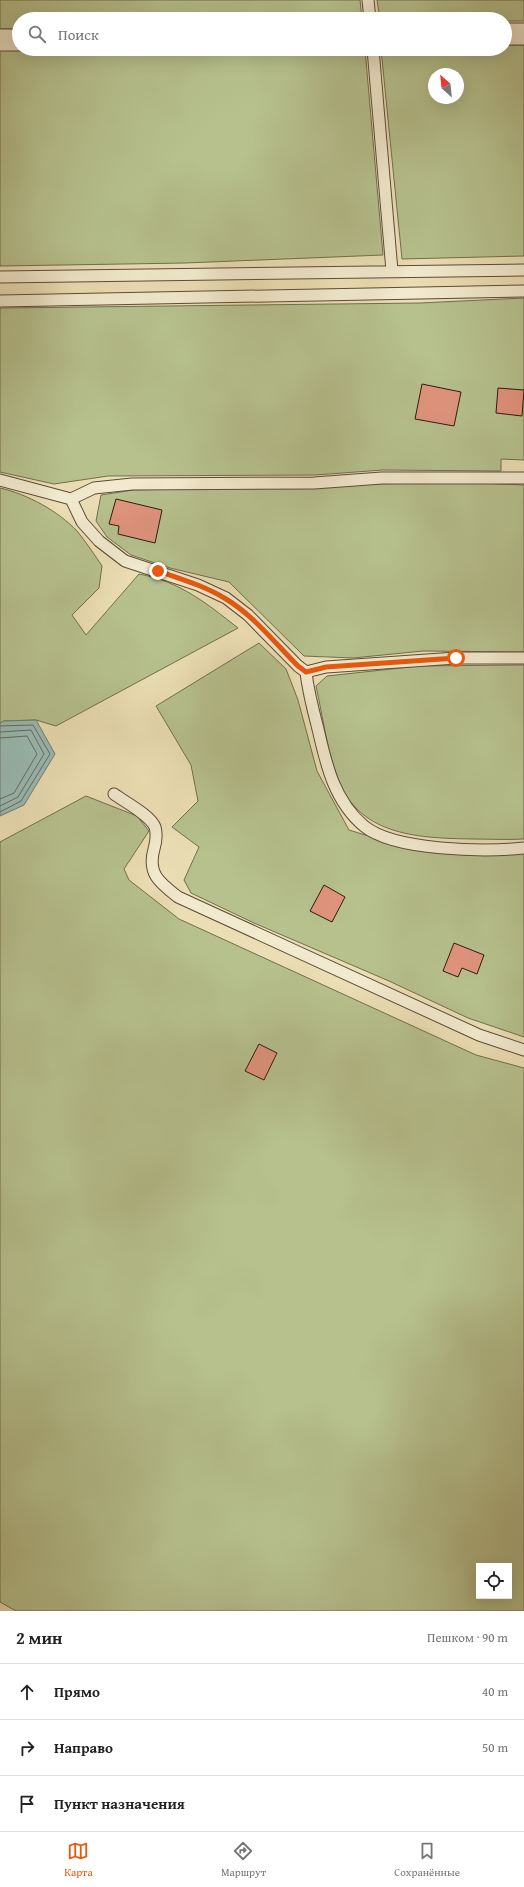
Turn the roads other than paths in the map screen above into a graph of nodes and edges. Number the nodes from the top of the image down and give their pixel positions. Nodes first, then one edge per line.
1 (368, 0) edge
2 (369, 12) edge
3 (512, 34) edge
4 (524, 34) edge
5 (0, 40) edge
6 (12, 40) edge
7 (374, 56) edge
8 (524, 270) edge
9 (392, 271) junction
10 (0, 277) edge
11 (524, 291) edge
12 (0, 301) edge
13 (524, 478) edge
14 (0, 480) edge
15 (71, 499) junction
16 (524, 658) edge
17 (306, 672) junction
18 (114, 794) dead end
19 (524, 848) edge
20 (524, 1050) edge

1 - 2 lane
3 - 4 street
5 - 6 street
7 - 9 lane
8 - 9 lane
9 - 10 lane
11 - 12 lane
13 - 15 lane
14 - 15 lane
15 - 17 lane
16 - 17 lane
17 - 19 lane
18 - 20 lane

